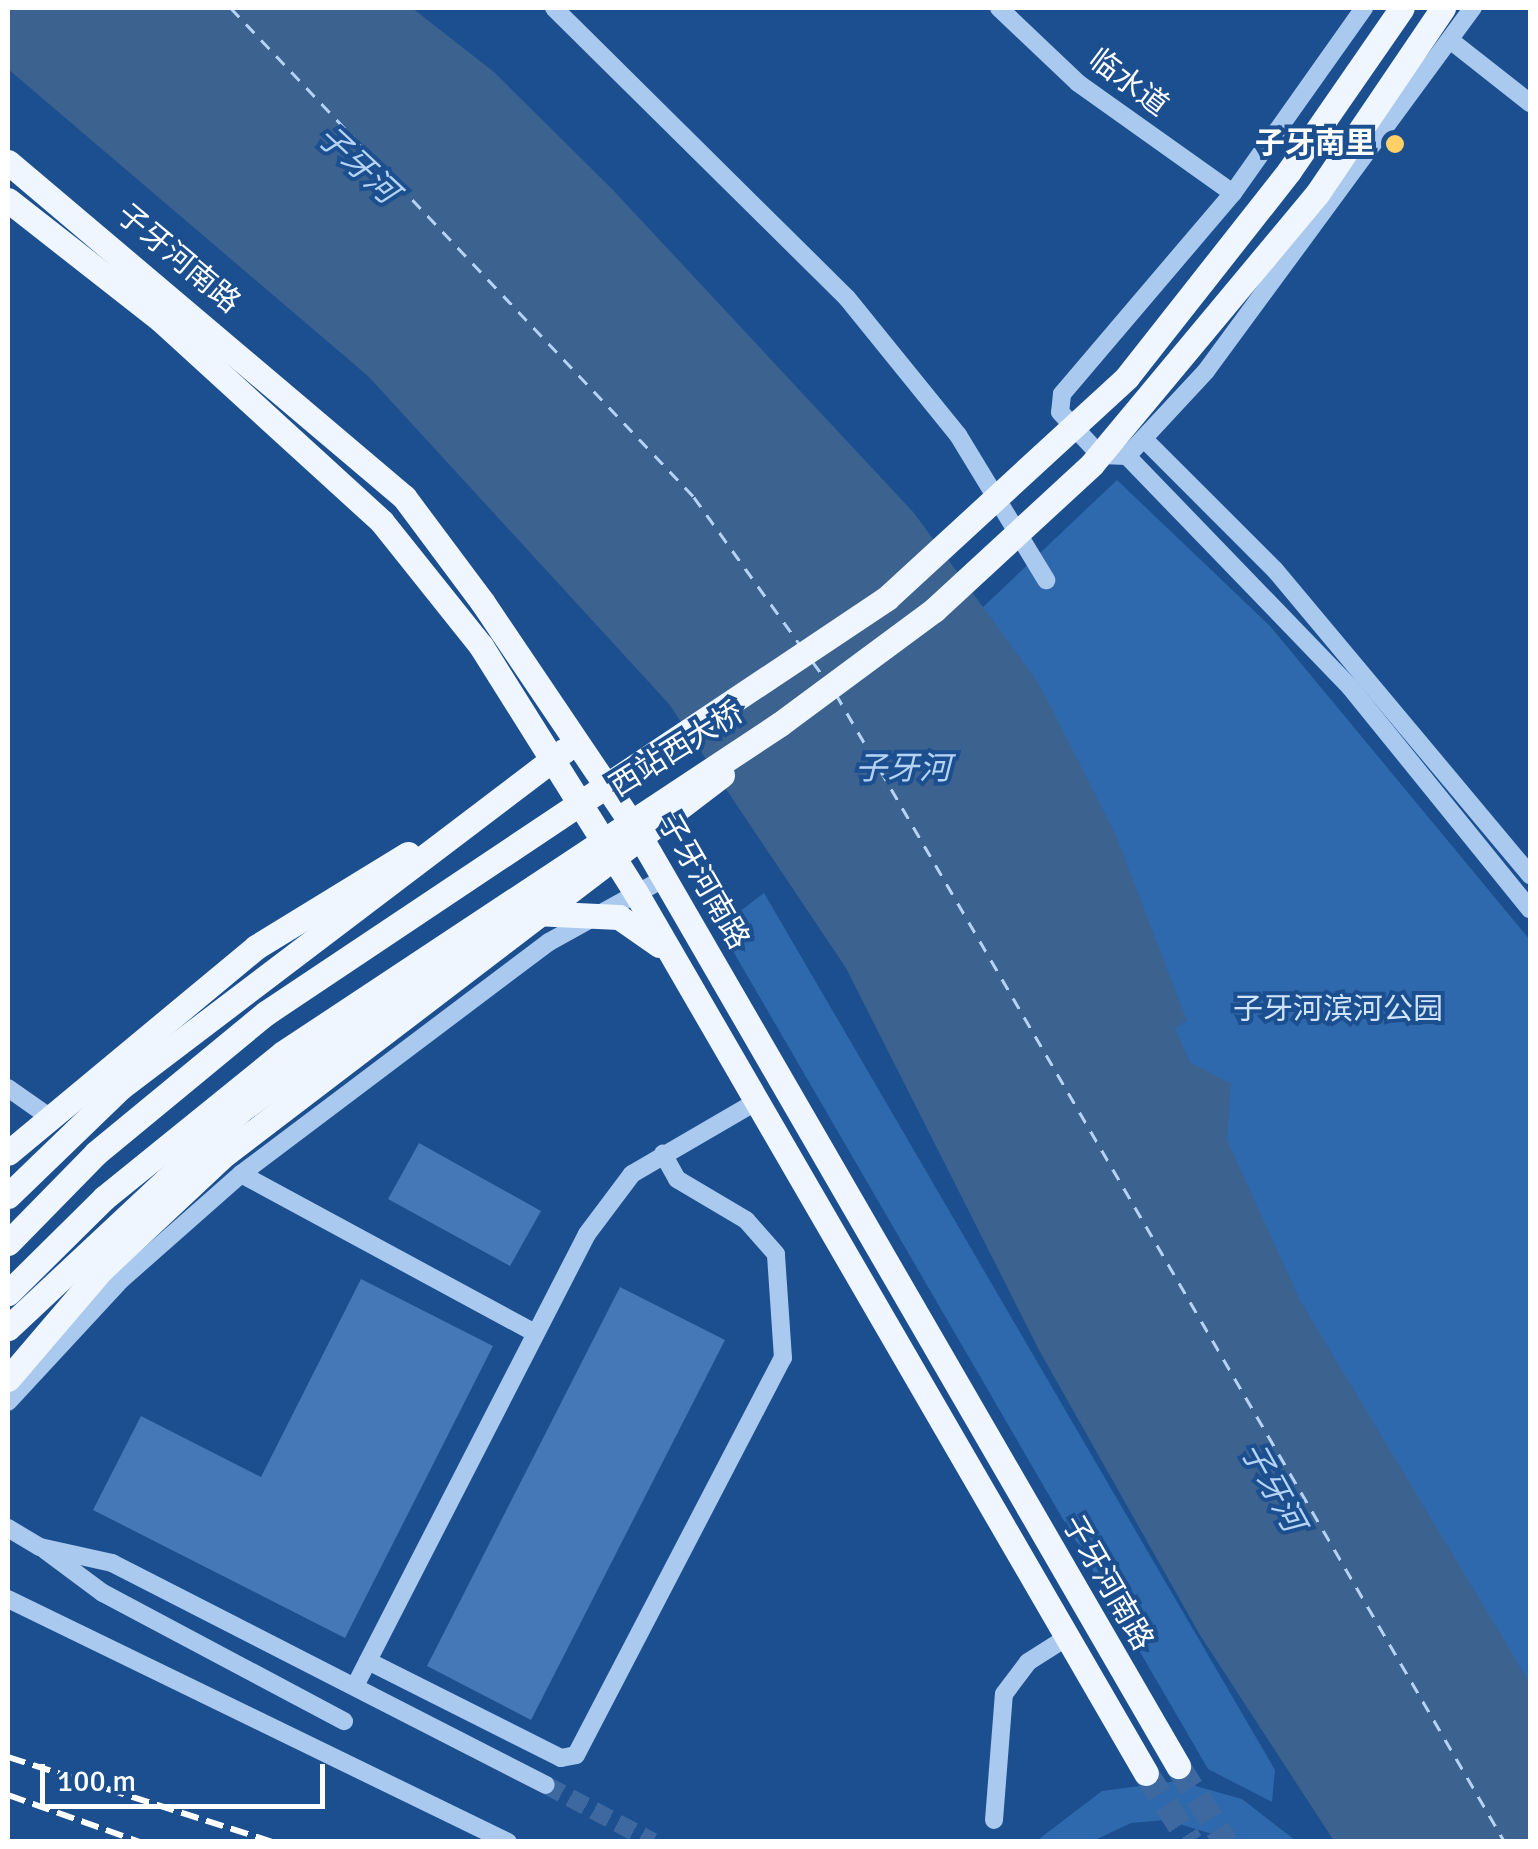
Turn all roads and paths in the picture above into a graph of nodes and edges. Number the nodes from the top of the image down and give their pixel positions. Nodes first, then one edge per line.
1 (554, 8) edge
2 (999, 8) edge
3 (1364, 8) edge
4 (1402, 8) edge
5 (1442, 8) edge
6 (1473, 8) edge
7 (1450, 40) junction
8 (1530, 103) edge
9 (8, 162) edge
10 (1234, 193) junction
11 (8, 200) edge
12 (1144, 439) junction
13 (1127, 456) junction
14 (1046, 580) dead end
15 (780, 724) junction
16 (580, 740) junction
17 (559, 766) junction
18 (629, 818) junction
19 (448, 833) junction
20 (608, 847) junction
21 (1530, 875) edge
22 (665, 878) junction
23 (636, 894) junction
24 (1530, 909) edge
25 (600, 913) junction
26 (510, 918) junction
27 (676, 964) junction
28 (8, 1088) edge
29 (754, 1103) junction
30 (45, 1114) junction
31 (8, 1153) edge
32 (663, 1154) junction
33 (233, 1164) junction
34 (8, 1196) edge
35 (8, 1243) edge
36 (8, 1293) edge
37 (8, 1328) edge
38 (535, 1333) junction
39 (8, 1379) edge
40 (8, 1402) edge
41 (8, 1528) edge
42 (40, 1547) junction
43 (8, 1599) edge
44 (1069, 1636) junction
45 (368, 1661) junction
46 (355, 1686) junction
47 (344, 1721) dead end
48 (1178, 1766) tunnel mouth
49 (1146, 1773) tunnel mouth
50 (546, 1785) tunnel mouth
51 (994, 1820) dead end
52 (508, 1842) edge

1 - 14 street
2 - 10 street, 临水道
3 - 10 street
4 - 35 main road, 西站西大桥, bridge
5 - 15 main road, 西站西大桥, bridge
6 - 7 street
7 - 8 street
7 - 12 street
9 - 16 main road, 子牙河南路
10 - 13 street
11 - 17 main road, 子牙河南路
12 - 13 street
12 - 21 street
13 - 24 street
15 - 33 main road, bridge
15 - 36 main road, 西站西大桥, bridge
16 - 17 main road
16 - 18 main road, 子牙河南路
17 - 18 main road
17 - 19 main road
17 - 20 main road, 子牙河南路
18 - 20 main road
18 - 22 main road, 子牙河南路
19 - 30 main road
19 - 34 main road
20 - 23 main road, 子牙河南路
20 - 26 main road
22 - 23 street
22 - 48 main road, 子牙河南路
23 - 25 street
23 - 27 main road, 子牙河南路
25 - 26 main road
25 - 27 main road
25 - 33 street
26 - 37 main road
27 - 29 main road, 子牙河南路
28 - 30 street
29 - 32 street
29 - 44 main road, 子牙河南路
30 - 31 main road
32 - 38 street
32 - 45 street
33 - 38 street
33 - 39 main road
33 - 40 street
38 - 45 street
41 - 42 street
42 - 46 street
42 - 47 street
43 - 52 street
44 - 49 main road, 子牙河南路
44 - 51 street
45 - 46 street
46 - 50 street

